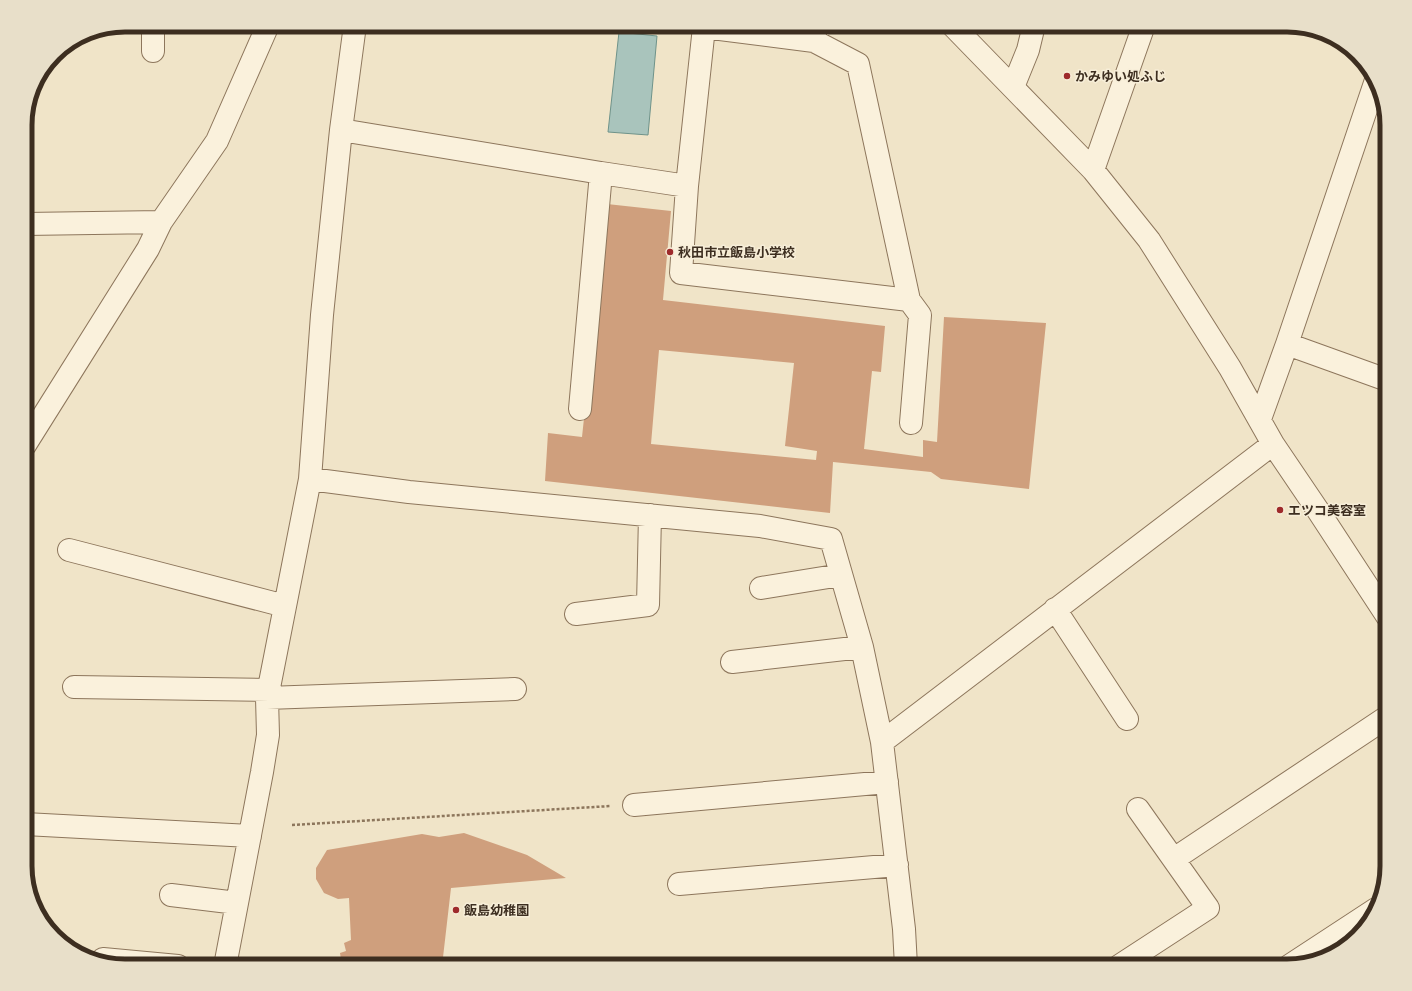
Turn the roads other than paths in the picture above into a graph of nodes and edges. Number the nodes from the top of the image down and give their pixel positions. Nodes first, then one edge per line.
1 (153, 32) edge
2 (265, 32) edge
3 (353, 32) edge
4 (703, 32) edge
5 (796, 32) edge
6 (959, 32) edge
7 (1032, 32) edge
8 (1142, 32) edge
9 (815, 33) edge
10 (153, 51) dead end
11 (1013, 88) junction
12 (1373, 90) edge
13 (341, 130) junction
14 (1093, 170) junction
15 (601, 173) junction
16 (688, 186) junction
17 (161, 222) junction
18 (32, 224) edge
19 (909, 300) junction
20 (1287, 344) junction
21 (1380, 377) edge
22 (580, 409) dead end
23 (1260, 419) junction
24 (911, 423) dead end
25 (32, 434) edge
26 (1273, 444) junction
27 (310, 479) junction
28 (650, 516) junction
29 (69, 550) dead end
30 (842, 575) junction
31 (761, 588) dead end
32 (1380, 605) edge
33 (285, 606) junction
34 (1055, 609) junction
35 (576, 614) dead end
36 (862, 647) junction
37 (732, 662) dead end
38 (74, 687) dead end
39 (515, 689) dead end
40 (268, 694) junction
41 (1127, 720) dead end
42 (1380, 722) edge
43 (882, 742) junction
44 (887, 782) junction
45 (634, 805) road end
46 (1138, 809) dead end
47 (32, 824) edge
48 (250, 836) junction
49 (1174, 859) junction
50 (896, 865) junction
51 (679, 884) dead end
52 (171, 894) dead end
53 (237, 903) junction
54 (1366, 915) edge
55 (1302, 958) edge
56 (227, 959) edge
57 (906, 959) edge
58 (1130, 959) edge

1 - 10 street
2 - 17 street
3 - 13 street
4 - 16 street
5 - 9 street
6 - 11 street
7 - 11 street
8 - 14 street
9 - 19 street
11 - 14 street
12 - 20 street
13 - 15 street
13 - 27 street
14 - 23 street
15 - 16 street
15 - 22 street
16 - 19 street
17 - 18 street
17 - 25 street
19 - 24 street
20 - 21 street
20 - 23 street
23 - 26 street
26 - 32 street
26 - 34 street
27 - 28 street
27 - 33 street
28 - 30 street
28 - 35 street
29 - 33 street
30 - 31 street
30 - 36 street
33 - 40 street
34 - 41 street
34 - 43 street
36 - 37 street
36 - 43 street
38 - 40 street
39 - 40 street
40 - 48 street
42 - 49 street
43 - 44 street
44 - 45 street
44 - 50 street
46 - 49 street
47 - 48 street
48 - 53 street
49 - 58 street
50 - 51 street
50 - 57 street
52 - 53 street
53 - 56 street
54 - 55 street

